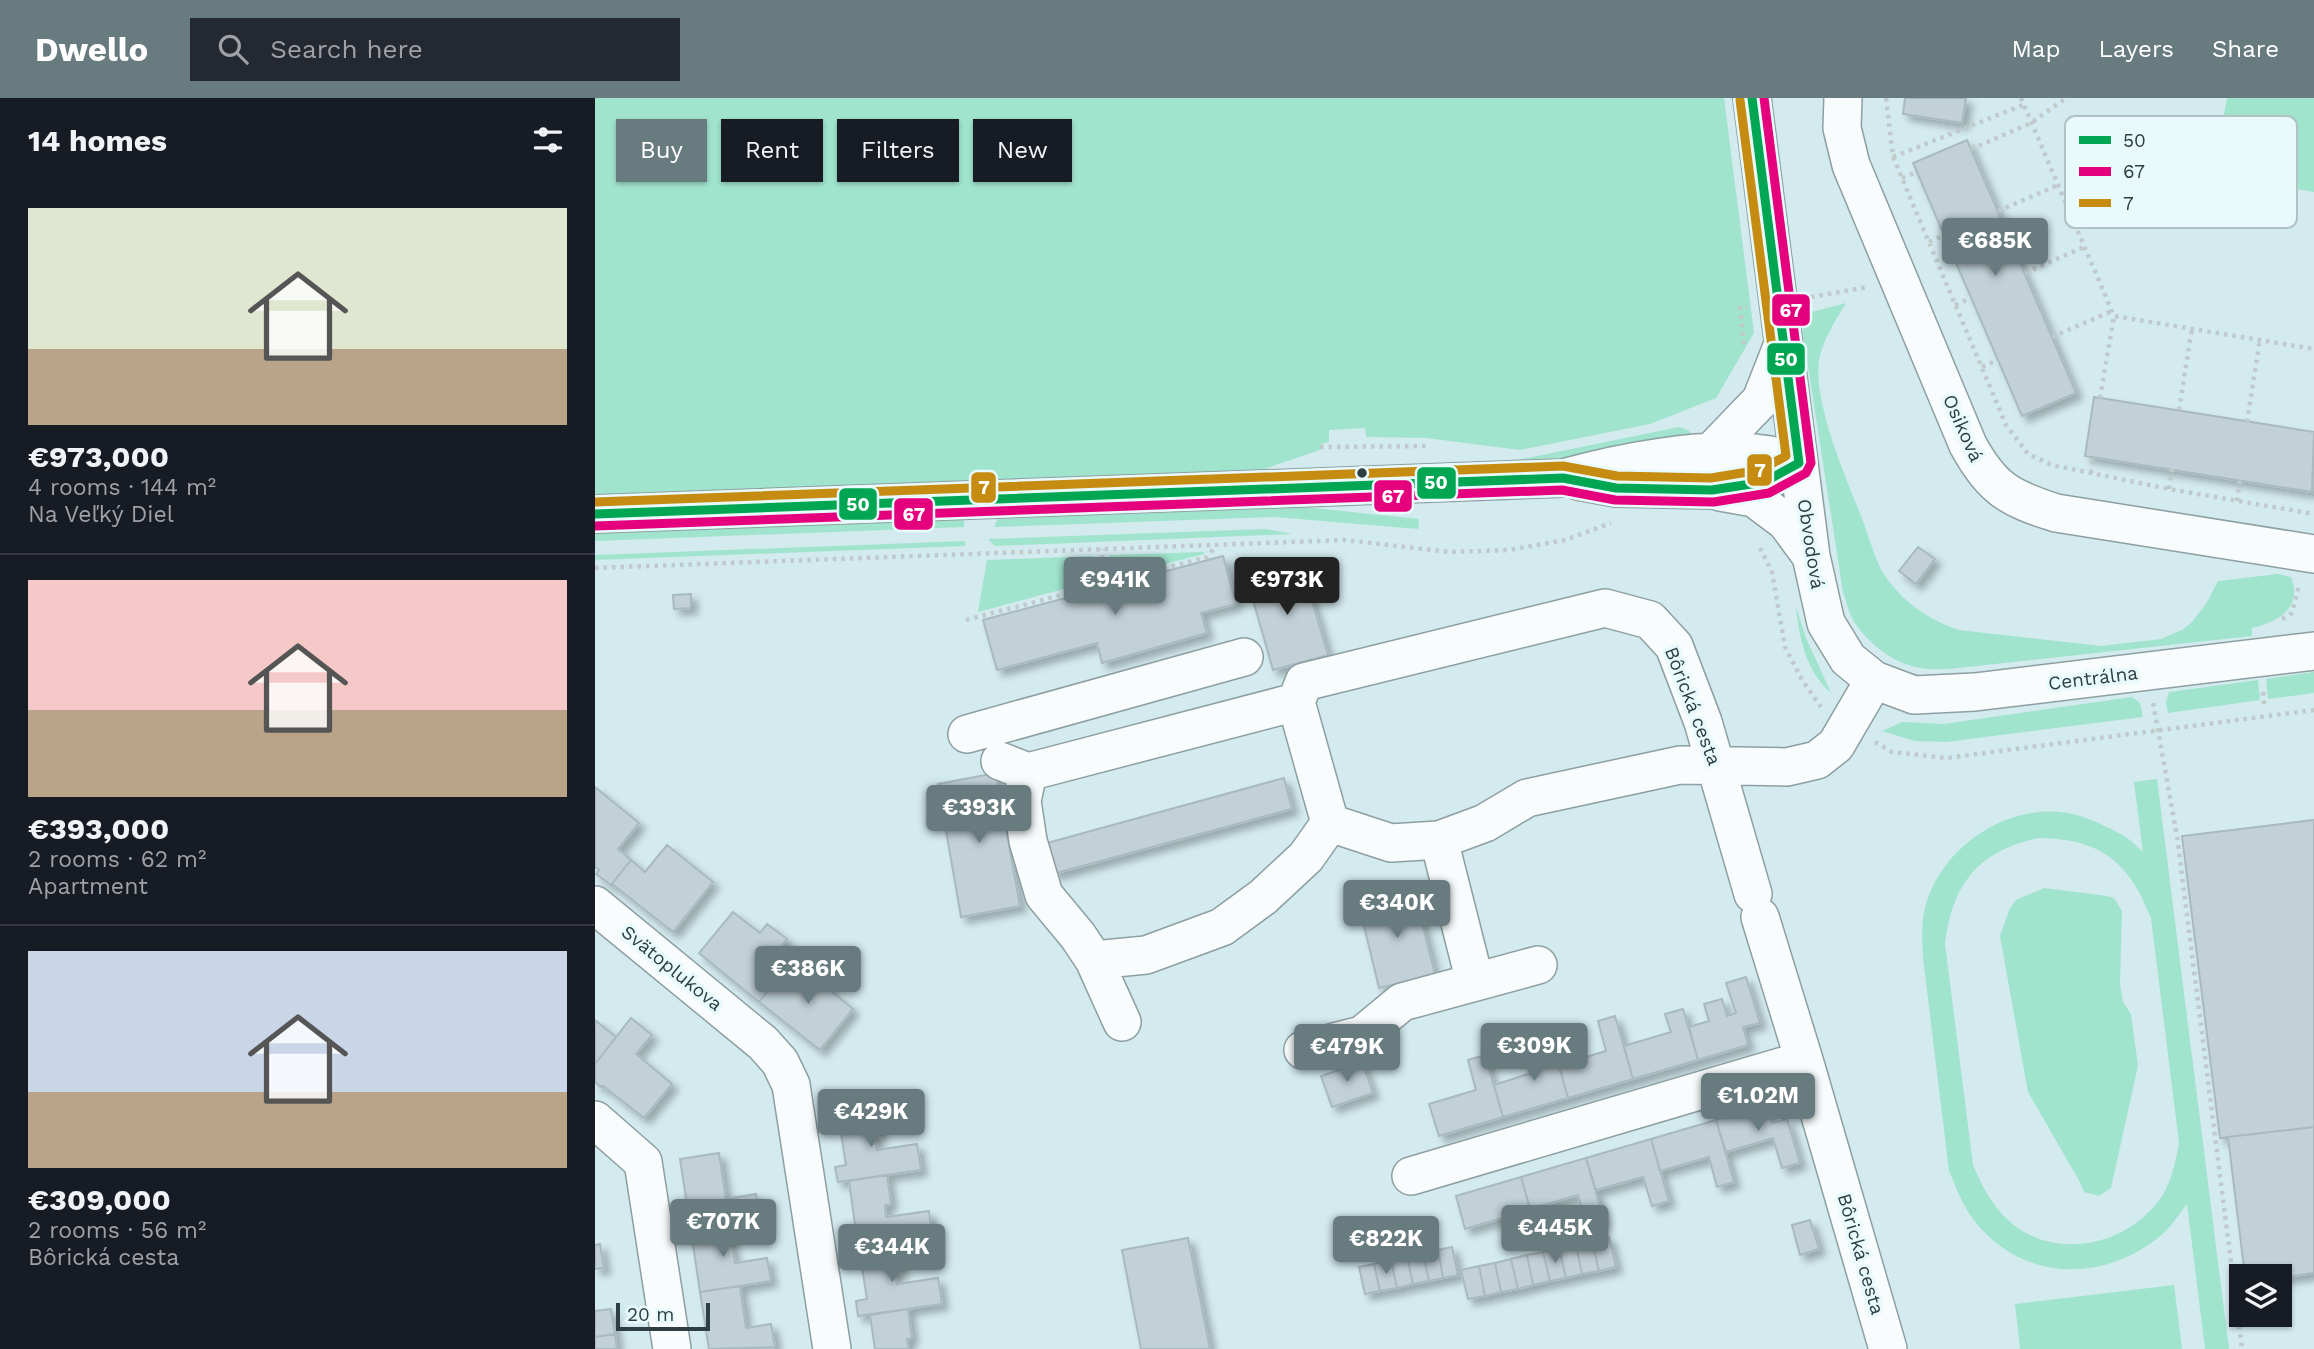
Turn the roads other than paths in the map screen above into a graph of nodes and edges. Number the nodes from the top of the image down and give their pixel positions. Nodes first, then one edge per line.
1 (1752, 98) edge
2 (1843, 98) edge
3 (1784, 340) junction
4 (1710, 453) junction
5 (1799, 463) junction
6 (1563, 478) junction
7 (1712, 490) junction
8 (595, 514) edge
9 (2314, 554) edge
10 (1811, 556) junction
11 (2314, 651) edge
12 (1244, 657) dead end
13 (1874, 680) junction
14 (1296, 702) junction
15 (967, 734) dead end
16 (1716, 766) junction
17 (1330, 823) junction
18 (1439, 840) junction
19 (595, 905) edge
20 (1094, 960) junction
21 (1538, 965) dead end
22 (1475, 982) junction
23 (1122, 1023) dead end
24 (1303, 1049) dead end
25 (1804, 1059) junction
26 (595, 1120) edge
27 (1411, 1176) dead end
28 (672, 1349) edge
29 (832, 1349) edge
30 (1888, 1349) edge

1 - 3 street, Obvodová
2 - 9 street, Osiková
3 - 4 street
3 - 5 street, Obvodová
4 - 5 street
4 - 6 street
5 - 7 street
5 - 10 street, Obvodová
6 - 7 street
6 - 8 street
7 - 10 street
10 - 13 street, Obvodová
11 - 13 street, Centrálna
12 - 15 street
13 - 16 street
14 - 16 street, Bôrická cesta
14 - 17 street
14 - 20 street
16 - 18 street
16 - 25 street, Bôrická cesta
17 - 18 street
17 - 20 street
18 - 22 street
19 - 29 street, Svätoplukova
20 - 23 street
21 - 22 street
22 - 24 street
25 - 27 street
25 - 30 street, Bôrická cesta
26 - 28 street

